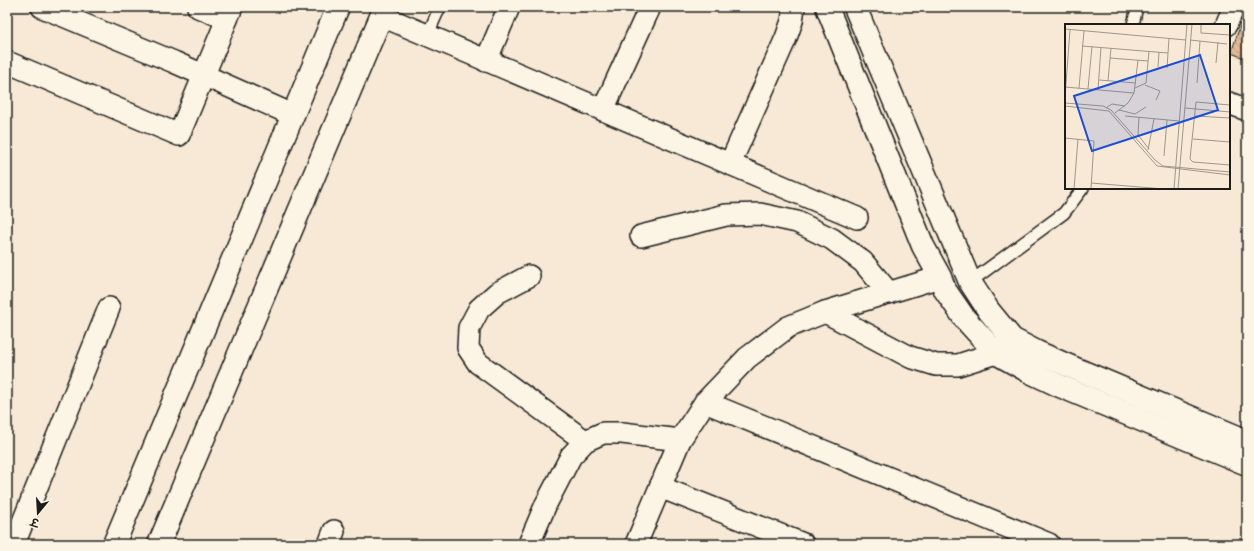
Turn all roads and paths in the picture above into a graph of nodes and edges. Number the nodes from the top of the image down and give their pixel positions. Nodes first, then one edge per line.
1 (42, 7) edge
2 (198, 7) edge
3 (338, 7) edge
4 (440, 7) edge
5 (509, 7) edge
6 (650, 7) edge
7 (794, 7) edge
8 (827, 7) edge
9 (855, 7) edge
10 (1137, 7) edge
11 (1234, 7) edge
12 (384, 12) edge
13 (230, 13) edge
14 (1132, 24) edge
15 (1226, 24) edge
16 (427, 36) junction
17 (486, 61) junction
18 (7, 62) edge
19 (204, 75) junction
20 (1230, 103) edge
21 (603, 110) junction
22 (1247, 110) edge
23 (293, 115) junction
24 (730, 164) junction
25 (1082, 189) edge
26 (857, 218) dead end
27 (641, 236) dead end
28 (529, 276) dead end
29 (940, 277) junction
30 (970, 282) junction
31 (889, 293) junction
32 (109, 308) dead end
33 (825, 312) junction
34 (1004, 346) junction
35 (705, 402) junction
36 (680, 440) junction
37 (585, 441) junction
38 (1247, 441) edge
39 (1247, 464) edge
40 (660, 486) junction
41 (1022, 539) edge
42 (14, 544) edge
43 (114, 544) edge
44 (160, 544) edge
45 (529, 544) edge
46 (636, 544) edge
47 (803, 544) edge
48 (1049, 544) edge

1 - 19 street
2 - 13 street
3 - 23 street
4 - 16 lane
5 - 17 street
6 - 21 street
7 - 24 street
8 - 29 street
9 - 30 street
10 - 14 lane
11 - 15 street
12 - 16 street
12 - 44 street
13 - 19 street
16 - 17 street
17 - 21 street
18 - 19 street
19 - 23 street
20 - 22 street
21 - 24 street
23 - 43 street
24 - 26 street
25 - 30 lane
27 - 31 street
28 - 37 street
29 - 31 street
29 - 34 street
30 - 34 street
31 - 33 street
32 - 42 street
33 - 34 street
33 - 35 street
34 - 38 street
34 - 39 street
35 - 36 street
35 - 41 street
36 - 37 street
36 - 40 street
37 - 45 street
40 - 46 street
40 - 47 street
41 - 48 street

